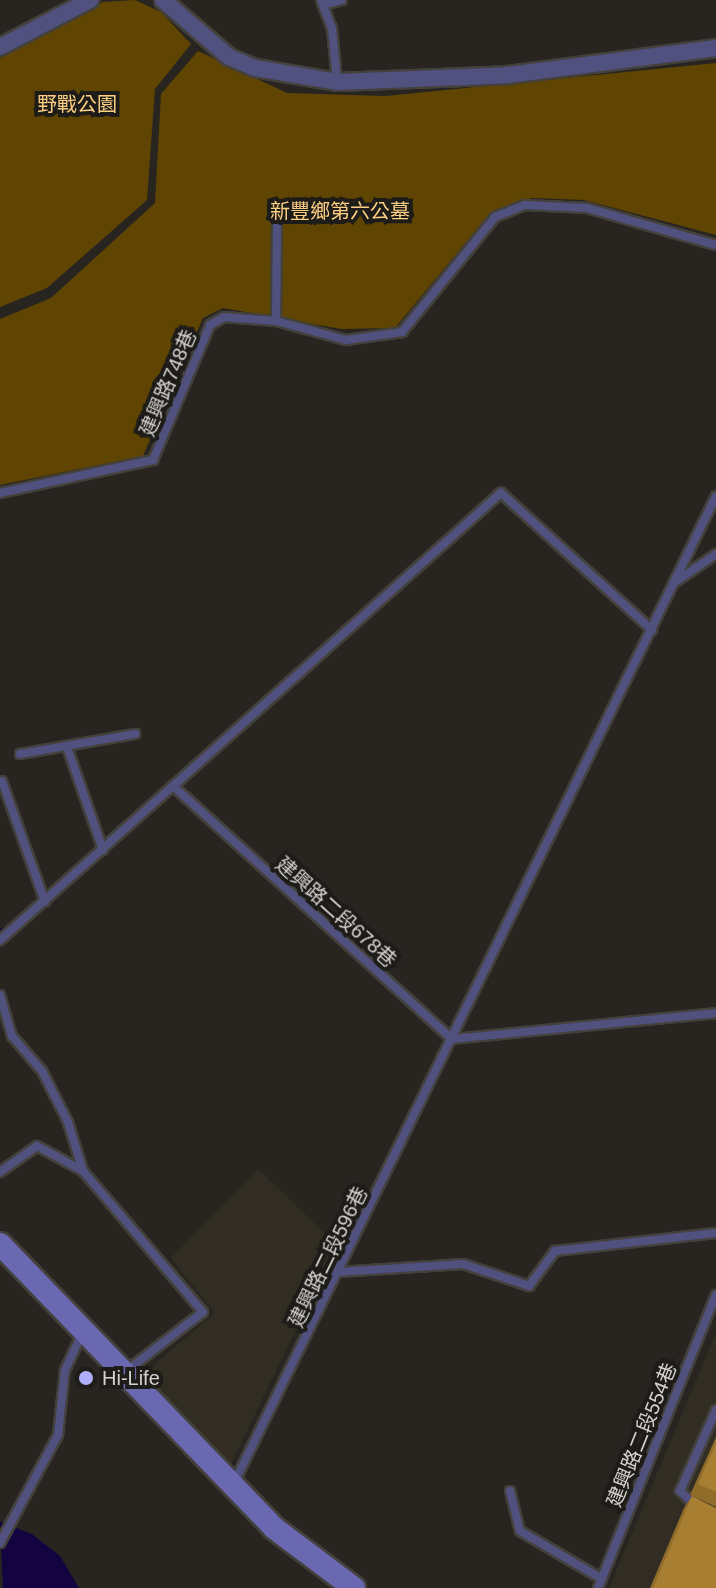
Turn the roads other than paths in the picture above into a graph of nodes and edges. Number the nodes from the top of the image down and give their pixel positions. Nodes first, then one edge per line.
1 (90, 0) edge
2 (163, 0) edge
3 (342, 0) edge
4 (323, 2) edge
5 (0, 47) edge
6 (716, 48) edge
7 (337, 82) junction
8 (277, 226) dead end
9 (716, 245) edge
10 (276, 321) junction
11 (0, 493) edge
12 (716, 496) edge
13 (716, 554) edge
14 (673, 583) junction
15 (652, 630) junction
16 (135, 734) dead end
17 (67, 747) junction
18 (20, 754) dead end
19 (2, 781) dead end
20 (173, 786) junction
21 (103, 850) junction
22 (45, 902) junction
23 (0, 940) edge
24 (0, 995) edge
25 (716, 1013) edge
26 (452, 1039) junction
27 (83, 1171) junction
28 (0, 1172) edge
29 (716, 1233) edge
30 (0, 1244) edge
31 (338, 1272) junction
32 (716, 1295) edge
33 (82, 1334) junction
34 (122, 1375) junction
35 (716, 1410) edge
36 (232, 1488) junction
37 (510, 1491) dead end
38 (705, 1510) edge
39 (0, 1543) edge
40 (600, 1583) edge
41 (348, 1586) edge

1 - 5 street
2 - 7 street
3 - 4 lane
4 - 7 lane
6 - 7 street
8 - 10 lane
9 - 10 lane
10 - 11 lane, 建興路748巷
12 - 14 lane, 建興路二段596巷
13 - 14 lane
14 - 15 lane, 建興路二段596巷
15 - 20 lane
15 - 26 lane, 建興路二段596巷
16 - 17 lane
17 - 18 lane
17 - 21 lane
19 - 22 lane
20 - 21 lane
20 - 26 lane, 建興路二段678巷
21 - 22 lane
22 - 23 lane
24 - 27 lane
25 - 26 lane
26 - 31 lane, 建興路二段596巷
27 - 28 lane
27 - 34 lane
29 - 31 lane
30 - 33 street
31 - 36 lane, 建興路二段596巷
32 - 40 lane, 建興路二段554巷
33 - 34 street
33 - 39 lane
34 - 36 street
35 - 38 lane
36 - 41 street
37 - 40 lane

